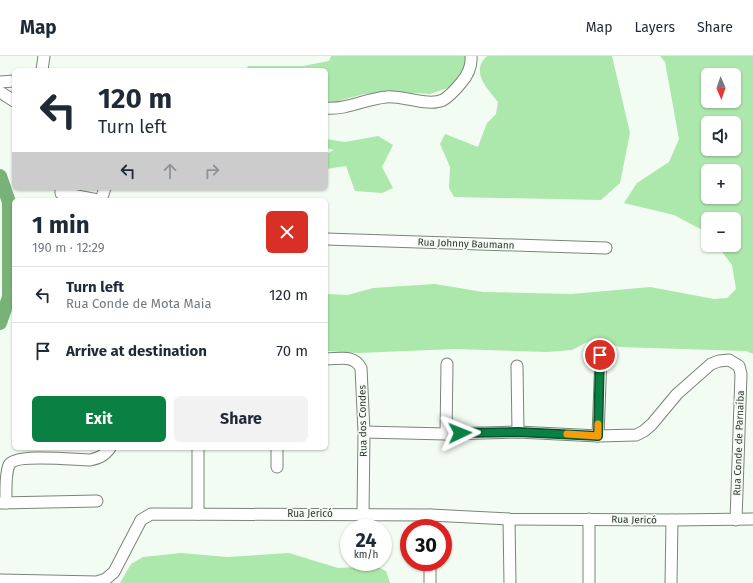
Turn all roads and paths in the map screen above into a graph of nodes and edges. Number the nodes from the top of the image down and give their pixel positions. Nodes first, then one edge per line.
1 (44, 56) edge
2 (471, 56) edge
3 (42, 68) edge
4 (12, 81) edge
5 (0, 82) edge
6 (0, 92) edge
7 (12, 100) edge
8 (328, 108) edge
9 (61, 190) edge
10 (88, 198) edge
11 (328, 239) edge
12 (606, 248) dead end
13 (600, 355) dead end
14 (328, 359) edge
15 (447, 364) dead end
16 (518, 366) dead end
17 (364, 432) junction
18 (518, 432) junction
19 (446, 434) junction
20 (598, 436) junction
21 (108, 450) edge
22 (198, 450) edge
23 (277, 450) edge
24 (34, 453) edge
25 (277, 467) dead end
26 (97, 501) dead end
27 (3, 503) edge
28 (198, 514) junction
29 (364, 514) junction
30 (430, 515) junction
31 (430, 519) edge
32 (509, 519) junction
33 (589, 519) junction
34 (753, 519) edge
35 (672, 520) junction
36 (736, 520) junction
37 (430, 571) edge
38 (0, 580) edge
39 (430, 583) edge
40 (510, 583) edge
41 (589, 583) edge
42 (672, 583) edge

1 - 3 street
2 - 8 street
4 - 5 street
6 - 7 street
9 - 10 street
11 - 12 street, Rua Johnny Baumann
13 - 20 street
14 - 17 street, Rua dos Condes
15 - 19 street
16 - 18 street
17 - 19 street
17 - 29 street, Rua dos Condes
18 - 19 street
18 - 20 street
20 - 36 street, Rua Conde de Parnaíba
21 - 24 street
22 - 28 street
23 - 25 street
24 - 27 street
26 - 27 street
28 - 29 street, Rua Jericó
28 - 38 street, Rua Jericó
29 - 30 street, Rua Jericó
30 - 31 street
30 - 32 street, Rua Jericó
32 - 33 street, Rua Jericó
32 - 40 street
33 - 35 street, Rua Jericó
33 - 41 street
34 - 36 street, Rua Jericó
35 - 36 street, Rua Jericó
35 - 42 street
37 - 39 street

